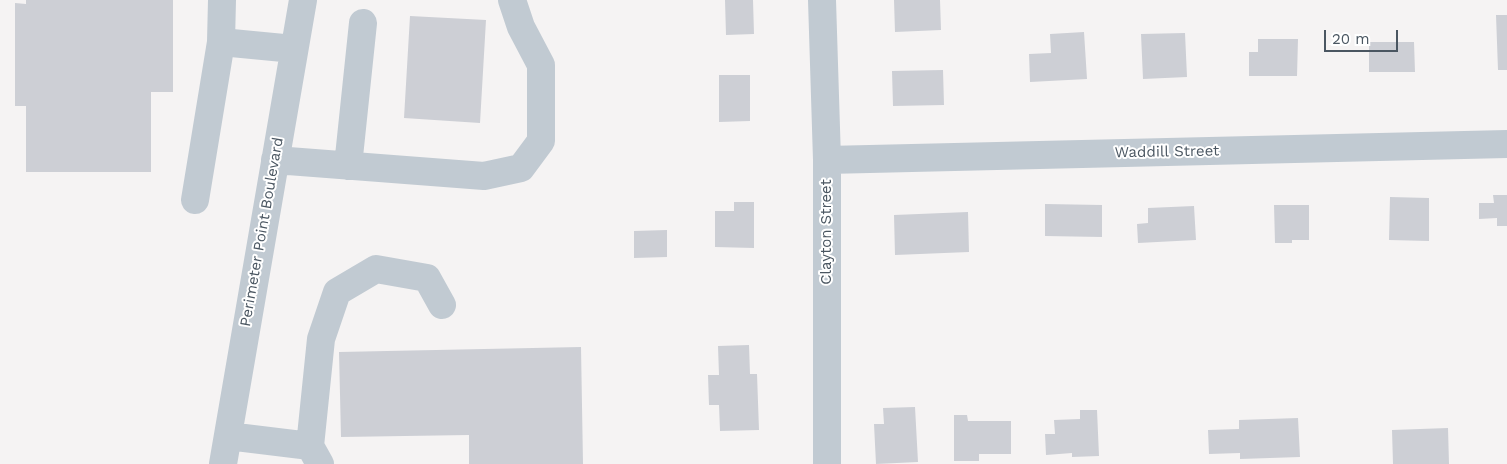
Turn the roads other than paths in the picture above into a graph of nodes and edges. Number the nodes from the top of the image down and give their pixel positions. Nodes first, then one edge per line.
1 (222, 0) edge
2 (303, 0) edge
3 (512, 0) edge
4 (822, 0) edge
5 (363, 23) dead end
6 (221, 42) junction
7 (294, 49) junction
8 (1507, 144) edge
9 (275, 160) junction
10 (827, 160) junction
11 (348, 166) junction
12 (195, 200) dead end
13 (442, 305) dead end
14 (228, 436) junction
15 (315, 455) edge
16 (223, 464) edge
17 (827, 464) edge

1 - 6 street
2 - 7 street, Perimeter Point Boulevard
3 - 11 street
4 - 10 street, Clayton Street
5 - 11 street
6 - 7 street
6 - 12 street
7 - 9 street, Perimeter Point Boulevard
8 - 10 street, Waddill Street
9 - 11 street
9 - 14 street, Perimeter Point Boulevard
10 - 17 street, Clayton Street
13 - 15 street
14 - 15 street
14 - 16 street, Perimeter Point Boulevard

